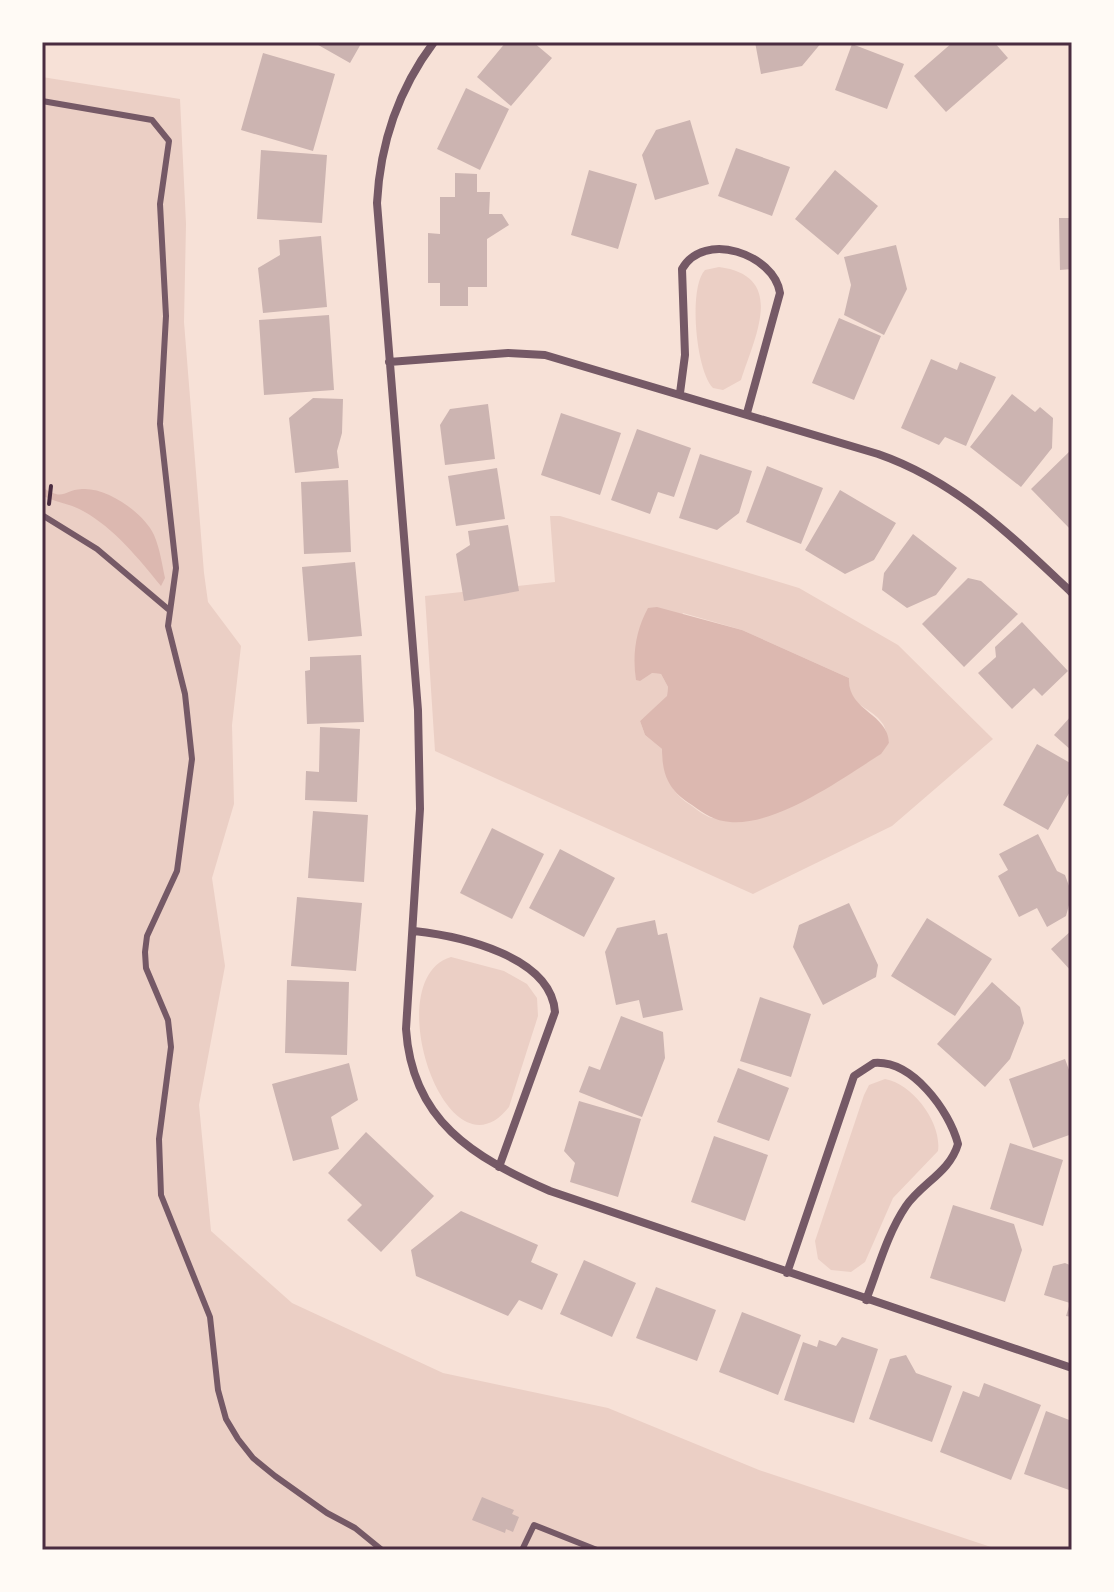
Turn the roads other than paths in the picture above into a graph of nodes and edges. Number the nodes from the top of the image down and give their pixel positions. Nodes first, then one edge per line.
1 (434, 42) edge
2 (42, 101) edge
3 (389, 362) junction
4 (680, 393) junction
5 (747, 413) junction
6 (42, 515) edge
7 (1072, 593) edge
8 (168, 609) junction
9 (414, 931) junction
10 (499, 1167) junction
11 (787, 1273) junction
12 (866, 1300) junction
13 (1072, 1368) edge
14 (382, 1550) edge
15 (522, 1550) edge
16 (597, 1550) edge

1 - 3 street
2 - 8 lane
3 - 4 street
3 - 9 street
4 - 5 street
4 - 5 street
5 - 7 street
6 - 8 lane
8 - 14 lane
9 - 10 street
9 - 10 street
10 - 11 street
11 - 12 street
11 - 12 street
12 - 13 street
15 - 16 lane

